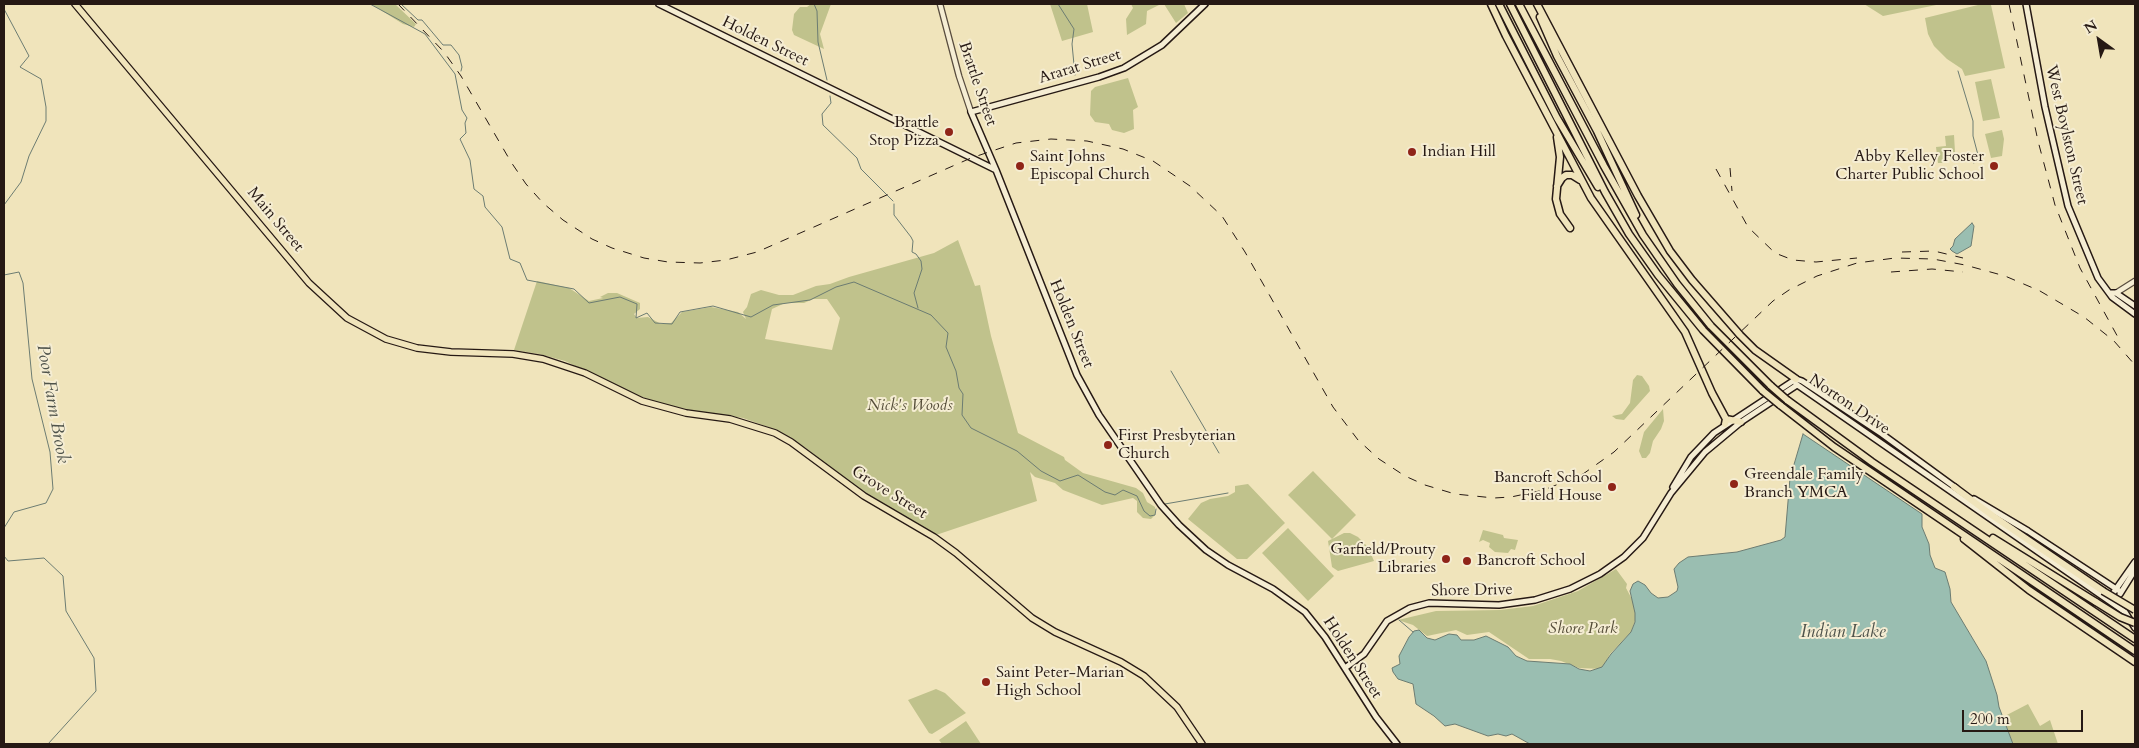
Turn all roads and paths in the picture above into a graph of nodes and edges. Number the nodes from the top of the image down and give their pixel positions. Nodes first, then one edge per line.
1 (75, 4) edge
2 (659, 4) edge
3 (940, 4) edge
4 (1205, 4) edge
5 (1491, 4) edge
6 (1498, 4) edge
7 (1510, 4) edge
8 (1519, 4) edge
9 (1536, 4) edge
10 (2026, 4) edge
11 (972, 112) junction
12 (1554, 126) junction
13 (989, 154) junction
14 (976, 161) junction
15 (996, 170) junction
16 (1583, 183) junction
17 (1555, 192) junction
18 (1611, 204) junction
19 (1570, 228) dead end
20 (1643, 235) junction
21 (2135, 281) edge
22 (2113, 293) junction
23 (2135, 306) edge
24 (2135, 314) edge
25 (512, 354) joint
26 (1796, 382) junction
27 (1727, 421) junction
28 (1741, 422) junction
29 (1954, 487) junction
30 (1671, 493) junction
31 (1950, 514) junction
32 (1946, 523) junction
33 (2135, 562) edge
34 (2135, 570) edge
35 (2119, 590) junction
36 (2110, 603) junction
37 (2135, 610) edge
38 (2135, 623) edge
39 (2135, 628) edge
40 (2135, 639) edge
41 (2135, 650) edge
42 (2135, 662) edge
43 (1345, 668) junction
44 (1202, 744) edge
45 (1397, 744) edge

1 - 25 main road, Main Street
2 - 14 main road, Holden Street
3 - 11 street, Brattle Street
4 - 11 main road, Ararat Street
5 - 12 highway
6 - 18 highway
7 - 18 highway
8 - 20 highway
9 - 20 highway
9 - 26 highway
10 - 22 main road, West Boylston Street
11 - 13 main road, Brattle Street
12 - 16 highway
12 - 17 highway
13 - 14 main road
13 - 15 main road, Brattle Street
14 - 15 main road, Holden Street
15 - 43 main road, Holden Street
16 - 17 highway
16 - 27 highway
17 - 19 highway
18 - 32 highway, bridge
20 - 31 highway, bridge
21 - 22 street
22 - 23 main road, West Boylston Street
22 - 24 main road, West Boylston Street
25 - 44 main road, Grove Street
26 - 27 main road, Shore Drive
26 - 28 main road, Shore Drive
26 - 29 main road, Norton Drive
26 - 36 main road, Norton Drive
27 - 28 highway
27 - 30 main road, Shore Drive
28 - 30 main road, Shore Drive
29 - 35 main road, Norton Drive
29 - 37 highway, bridge
30 - 43 main road, Shore Drive
31 - 38 highway, bridge
31 - 40 highway
32 - 41 highway
32 - 42 highway
33 - 35 main road
34 - 35 main road
35 - 36 main road
36 - 39 main road, Norton Drive
43 - 45 main road, Holden Street

